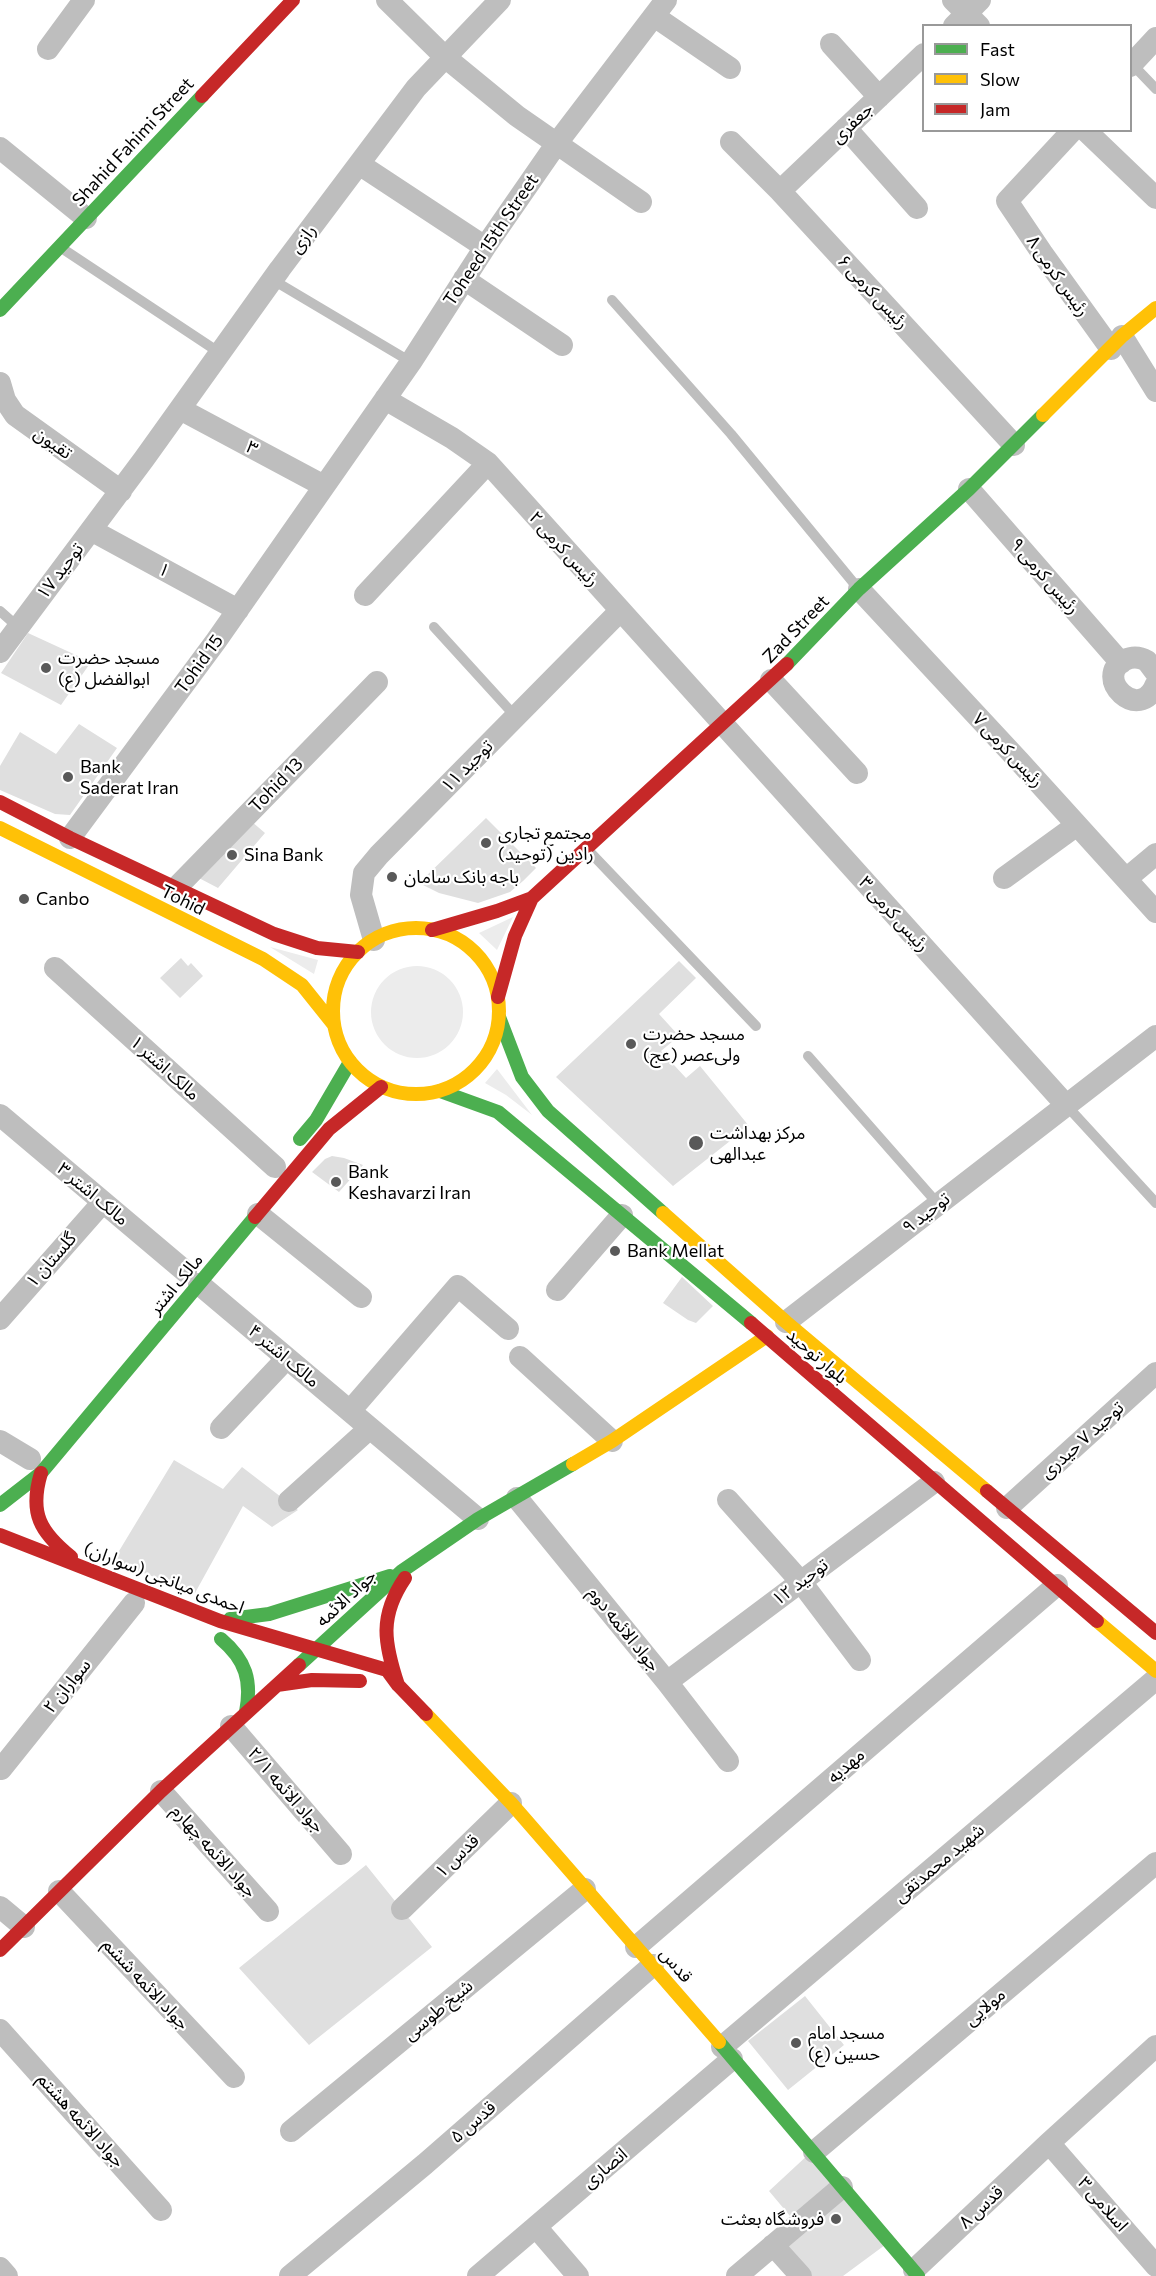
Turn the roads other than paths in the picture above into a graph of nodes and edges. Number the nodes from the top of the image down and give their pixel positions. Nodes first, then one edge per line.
1 (84, 0) edge
2 (292, 0) edge
3 (387, 0) edge
4 (500, 0) edge
5 (660, 8) edge
6 (1156, 39) edge
7 (831, 44) dead end
8 (48, 49) dead end
9 (922, 56) edge
10 (445, 57) junction
11 (1132, 64) edge
12 (1132, 66) edge
13 (730, 68) dead end
14 (1156, 89) edge
15 (879, 96) junction
16 (846, 128) junction
17 (1071, 132) edge
18 (1087, 132) edge
19 (731, 142) dead end
20 (557, 143) junction
21 (0, 148) edge
22 (359, 164) junction
23 (780, 191) junction
24 (1156, 198) edge
25 (641, 202) dead end
26 (917, 208) dead end
27 (86, 218) junction
28 (59, 247) junction
29 (485, 247) junction
30 (464, 279) junction
31 (273, 280) junction
32 (612, 300) dead end
33 (1156, 308) edge
34 (0, 310) edge
35 (1117, 343) junction
36 (562, 345) dead end
37 (220, 353) junction
38 (411, 362) junction
39 (0, 383) edge
40 (1156, 391) edge
41 (385, 399) junction
42 (180, 409) junction
43 (1014, 445) junction
44 (488, 463) junction
45 (324, 486) junction
46 (969, 489) junction
47 (121, 490) junction
48 (91, 530) junction
49 (859, 590) junction
50 (365, 595) dead end
51 (238, 610) junction
52 (0, 611) edge
53 (620, 611) junction
54 (18, 627) junction
55 (434, 627) dead end
56 (0, 652) edge
57 (1121, 663) junction
58 (1156, 674) edge
59 (771, 680) junction
60 (376, 682) dead end
61 (1156, 684) edge
62 (516, 717) junction
63 (722, 724) junction
64 (857, 773) dead end
65 (0, 802) edge
66 (1077, 825) junction
67 (0, 828) edge
68 (70, 838) junction
69 (586, 848) junction
70 (1156, 854) edge
71 (1004, 878) dead end
72 (1126, 879) junction
73 (175, 889) junction
74 (532, 898) junction
75 (1156, 912) edge
76 (432, 930) junction
77 (366, 946) junction
78 (55, 968) dead end
79 (498, 997) junction
80 (499, 1017) junction
81 (334, 1025) junction
82 (756, 1026) dead end
83 (1156, 1036) edge
84 (808, 1056) dead end
85 (350, 1062) junction
86 (381, 1087) junction
87 (440, 1091) junction
88 (1066, 1105) junction
89 (1, 1117) edge
90 (279, 1164) joint
91 (103, 1202) junction
92 (1156, 1203) edge
93 (938, 1204) junction
94 (258, 1214) junction
95 (622, 1215) junction
96 (190, 1275) junction
97 (557, 1290) dead end
98 (361, 1298) dead end
99 (0, 1319) edge
100 (786, 1322) junction
101 (508, 1329) dead end
102 (767, 1336) junction
103 (520, 1357) dead end
104 (287, 1359) junction
105 (1156, 1373) edge
106 (350, 1411) junction
107 (221, 1428) dead end
108 (370, 1428) junction
109 (0, 1441) edge
110 (612, 1441) junction
111 (31, 1463) junction
112 (934, 1482) junction
113 (517, 1498) junction
114 (728, 1500) dead end
115 (289, 1501) dead end
116 (0, 1505) edge
117 (1007, 1508) junction
118 (478, 1519) junction
119 (0, 1535) edge
120 (419, 1560) junction
121 (81, 1565) junction
122 (402, 1572) junction
123 (801, 1582) junction
124 (1057, 1585) junction
125 (134, 1604) dead end
126 (220, 1621) junction
127 (1156, 1632) edge
128 (252, 1648) dead end
129 (318, 1649) junction
130 (282, 1657) dead end
131 (860, 1660) dead end
132 (303, 1663) junction
133 (1156, 1671) edge
134 (1156, 1679) edge
135 (667, 1682) junction
136 (371, 1684) junction
137 (398, 1685) junction
138 (277, 1686) junction
139 (238, 1719) junction
140 (728, 1761) dead end
141 (1, 1768) edge
142 (161, 1791) junction
143 (511, 1803) junction
144 (341, 1854) dead end
145 (1156, 1863) edge
146 (585, 1889) junction
147 (59, 1891) junction
148 (0, 1907) edge
149 (402, 1910) dead end
150 (268, 1911) dead end
151 (24, 1927) junction
152 (636, 1947) junction
153 (0, 1950) edge
154 (653, 1965) junction
155 (0, 2030) edge
156 (1156, 2046) edge
157 (727, 2053) junction
158 (234, 2077) dead end
159 (291, 2131) dead end
160 (1049, 2143) junction
161 (814, 2152) junction
162 (842, 2187) junction
163 (161, 2210) dead end
164 (536, 2227) junction
165 (773, 2245) junction
166 (1156, 2266) edge
167 (0, 2268) edge
168 (916, 2273) edge
169 (7, 2276) edge
170 (290, 2276) edge
171 (478, 2276) edge
172 (578, 2276) edge
173 (737, 2276) edge
174 (801, 2276) edge

1 - 8 street
2 - 27 main road, Shahid Fahimi Street
3 - 10 street
4 - 10 street, رازی
5 - 13 street
5 - 20 street, Toheed 15th Street
6 - 11 street
7 - 15 street
9 - 15 street, جعفری
10 - 20 street
10 - 22 street, رازی
12 - 14 lane
15 - 16 street, جعفری
16 - 23 street, جعفری
16 - 26 street
17 - 35 street, رئیس کرمی ۸
18 - 24 street
19 - 23 street, رئیس کرمی ۶
20 - 25 street
20 - 29 street, Toheed 15th Street
21 - 27 street
22 - 29 street
22 - 31 street, رازی
23 - 43 street, رئیس کرمی ۶
27 - 28 main road, Shahid Fahimi Street
28 - 34 main road, Shahid Fahimi Street
28 - 37 lane
29 - 30 street, Toheed 15th Street
30 - 36 street
30 - 38 street, Toheed 15th Street
31 - 37 street, رازی
31 - 38 lane
32 - 49 lane
33 - 35 main road, Zad Street
35 - 40 street, رئیس کرمی ۸
35 - 43 main road, Zad Street
37 - 42 street, رازی
38 - 41 street, Toheed 15th Street
39 - 47 street, تقیون
41 - 44 street, رئیس کرمی ۲
41 - 45 street, Toheed 15th Street
42 - 45 street, ۳
42 - 47 street, رازی
43 - 46 main road, Zad Street
44 - 50 street
44 - 53 street, رئیس کرمی ۲
45 - 51 street, Tohid 15
46 - 49 main road, Zad Street
46 - 57 street, رئیس کرمی ۹
47 - 48 street, توحید ۱۷
48 - 51 street, ۱
48 - 54 street, توحید ۱۷
49 - 59 main road, Zad Street
49 - 66 street, رئیس کرمی ۷
51 - 68 street, Tohid 15
52 - 54 lane
53 - 62 street, توحید ۱۱
53 - 63 street, رئیس کرمی ۲
54 - 56 street, توحید ۱۷
55 - 62 lane
57 - 58 street
57 - 61 street
59 - 63 main road, Zad Street
59 - 64 street
60 - 73 street, Tohid 13
62 - 77 street, توحید ۱۱
63 - 69 main road, Zad Street
63 - 88 street, رئیس کرمی ۳
65 - 68 main road, Tohid
66 - 71 street
66 - 72 street, رئیس کرمی ۷
67 - 81 main road, Tohid
68 - 73 main road, Tohid
69 - 74 main road, Zad Street
69 - 82 lane
70 - 72 street
72 - 75 street, رئیس کرمی ۷
73 - 77 main road, Tohid
74 - 76 main road
74 - 79 main road, Zad Street
76 - 77 main road
76 - 79 main road
77 - 81 main road
78 - 90 street, مالک اشتر ۱
79 - 80 main road
80 - 87 main road
80 - 100 main road, بلوار توحید
81 - 85 main road
83 - 88 street, توحید ۹
84 - 93 lane
85 - 86 main road
85 - 90 main road
86 - 87 main road
86 - 94 main road, مالک اشتر
87 - 95 main road, بلوار توحید
88 - 92 lane
88 - 93 street, توحید ۹
89 - 91 street, مالک اشتر ۳
91 - 96 street, مالک اشتر ۳
91 - 99 street, گلستان ۱
93 - 100 street, توحید ۹
94 - 96 main road, مالک اشتر
94 - 98 street
95 - 97 street
95 - 102 main road, بلوار توحید
96 - 104 street, مالک اشتر ۴
96 - 111 main road, مالک اشتر
100 - 117 main road, بلوار توحید
101 - 106 street
102 - 110 main road, جواد الائمه
102 - 112 main road, بلوار توحید
103 - 110 street
104 - 106 street, مالک اشتر ۴
104 - 107 street
105 - 117 street, توحید ۷ حیدری
106 - 108 street, مالک اشتر ۴
108 - 115 street
108 - 118 street, مالک اشتر ۴
109 - 111 street
110 - 113 main road, جواد الائمه
111 - 116 main road, مالک اشتر
111 - 121 main road
112 - 123 street, توحید ۱۲
112 - 124 main road, بلوار توحید
113 - 118 main road, جواد الائمه
113 - 135 street, جواد الائمه دوم
114 - 123 street
117 - 127 main road, بلوار توحید
118 - 120 main road, جواد الائمه
119 - 121 main road, احمدی میانجی (سواران)
120 - 122 main road, جواد الائمه
120 - 137 main road
121 - 126 main road, احمدی میانجی (سواران)
122 - 126 main road
122 - 129 main road, جواد الائمه
123 - 131 street
123 - 135 street, توحید ۱۲
124 - 133 main road, بلوار توحید
124 - 152 street, مهدیه
125 - 141 street, سواران ۲
126 - 129 main road, احمدی میانجی (سواران)
128 - 139 main road, احمدی میانجی (سواران)
129 - 132 main road, جواد الائمه
129 - 137 main road, قدس
130 - 132 main road
132 - 136 main road
132 - 138 main road, جواد الائمه
134 - 157 street, شهید محمدتقی
135 - 140 street, جواد الائمه دوم
136 - 137 main road
136 - 138 main road
137 - 143 main road, قدس
138 - 139 main road, جواد الائمه
139 - 142 main road, جواد الائمه
139 - 144 street, جواد الائمه ۲/۱
142 - 147 main road, جواد الائمه
142 - 150 street, جواد الائمه چهارم
143 - 146 main road, قدس
143 - 149 street, قدس ۱
145 - 161 street, مولایی
146 - 152 main road, قدس
146 - 159 street, شیخ طوسی
147 - 151 main road, جواد الائمه
147 - 158 street, جواد الائمه ششم
148 - 151 street
151 - 153 main road, جواد الائمه
152 - 154 main road, قدس
154 - 157 main road, قدس
154 - 170 street, قدس ۵
155 - 163 street, جواد الائمه هشتم
156 - 160 street, قدس ۸
157 - 161 main road, قدس
157 - 164 street, انصاری
160 - 166 street, ۳ اسلامی
160 - 168 street, قدس ۸
161 - 162 main road, قدس
162 - 165 street
162 - 168 main road, قدس
164 - 171 street, انصاری
164 - 172 street
165 - 173 street
165 - 174 street
167 - 169 street

